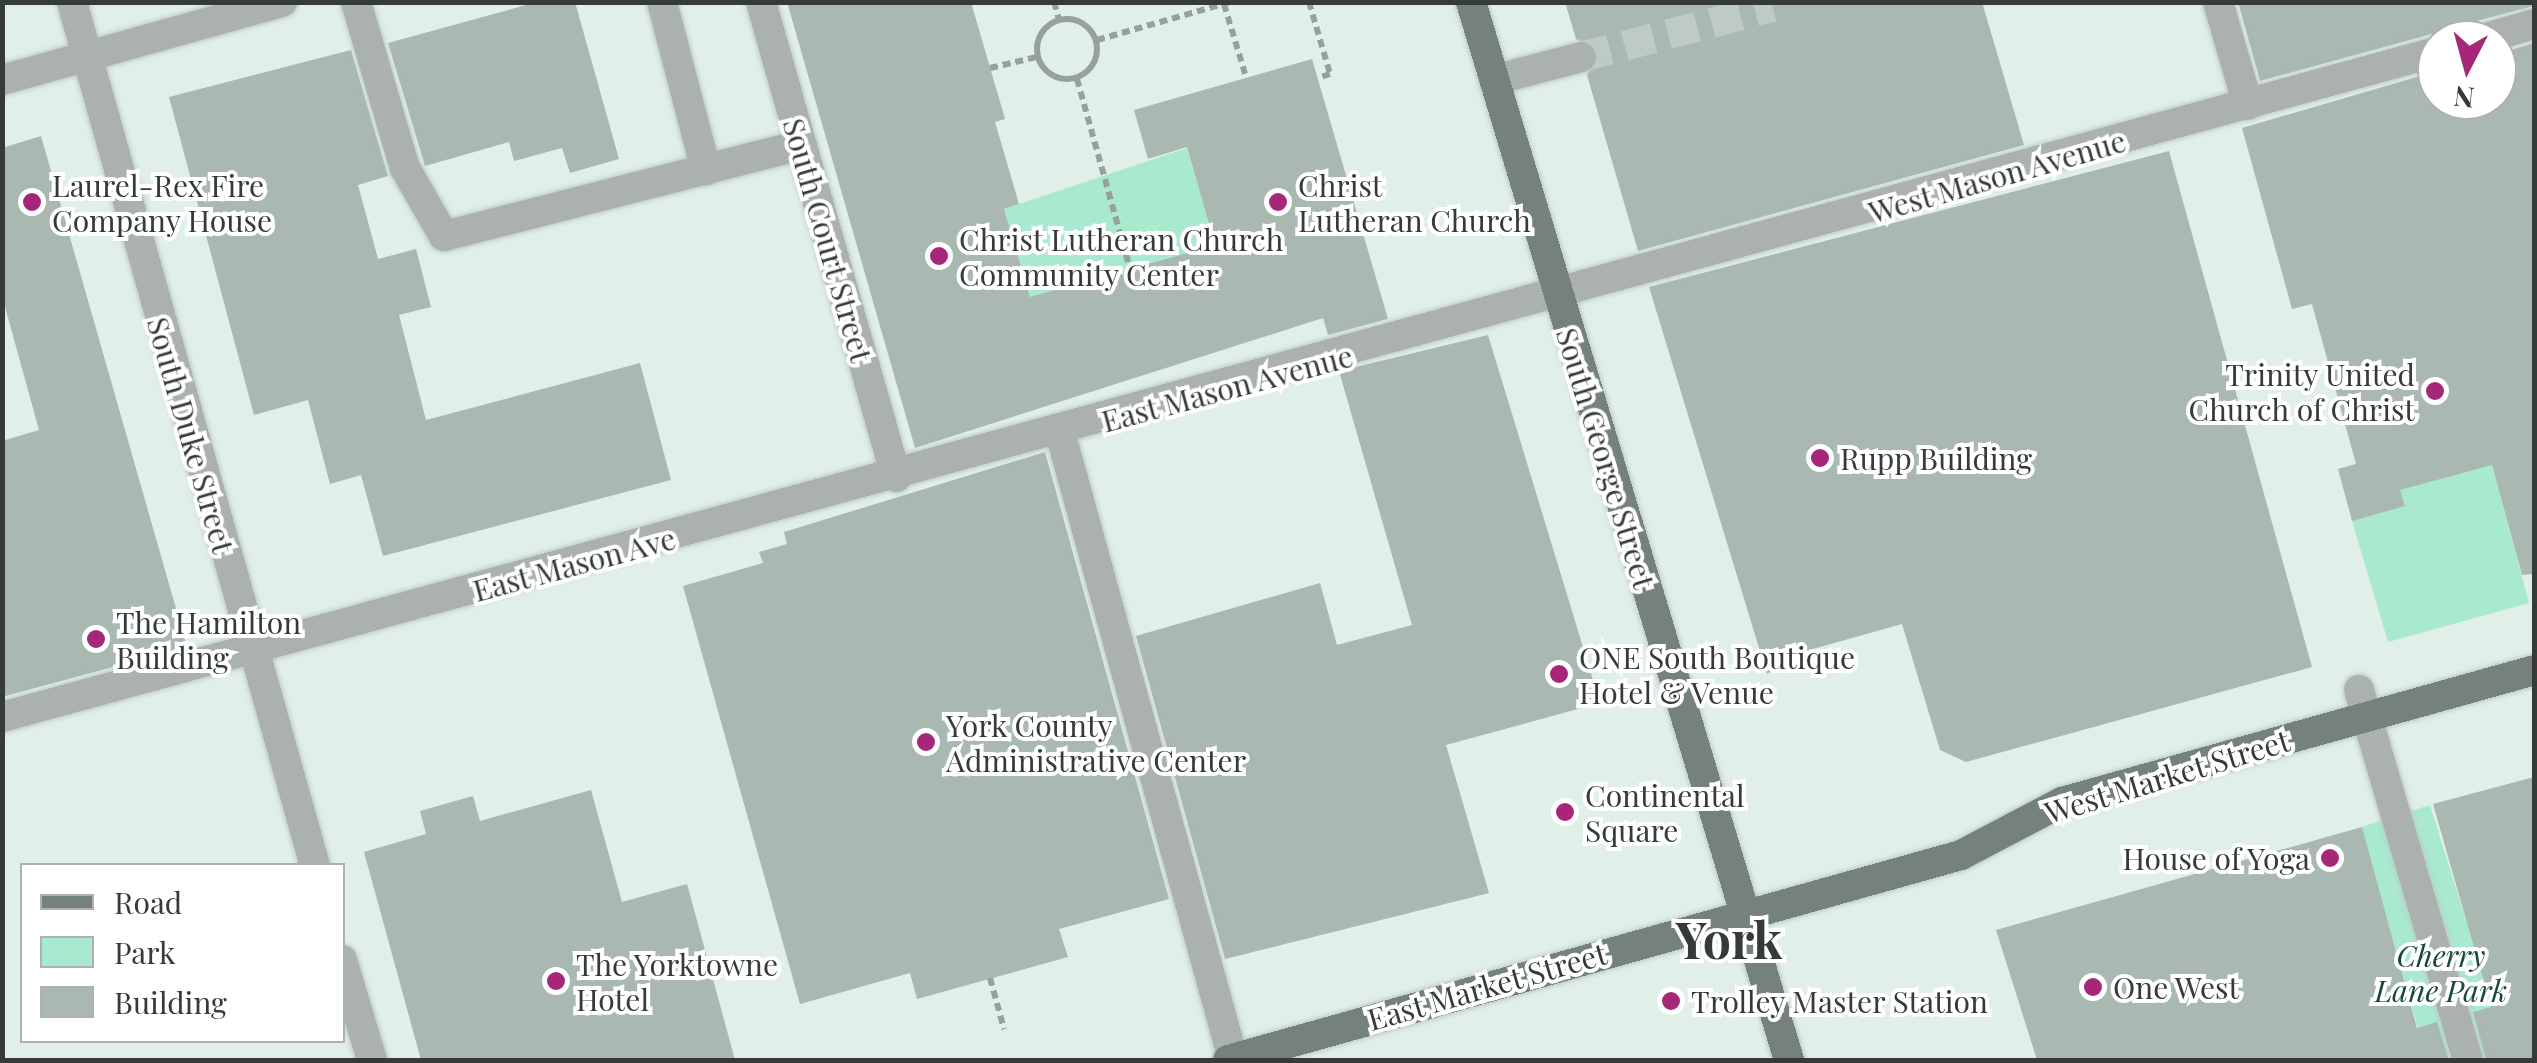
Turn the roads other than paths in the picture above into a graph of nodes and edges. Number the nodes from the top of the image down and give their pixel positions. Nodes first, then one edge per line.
1 (72, 2) edge
2 (282, 2) edge
3 (356, 2) edge
4 (662, 2) edge
5 (760, 2) edge
6 (1471, 2) edge
7 (2218, 2) edge
8 (86, 57) junction
9 (1581, 57) tunnel mouth
10 (2417, 58) edge
11 (2, 80) edge
12 (1494, 80) junction
13 (2248, 105) junction
14 (802, 145) junction
15 (706, 170) junction
16 (1557, 299) junction
17 (1060, 432) junction
18 (896, 477) junction
19 (252, 650) junction
20 (2534, 670) edge
21 (2363, 703) junction
22 (2, 717) edge
23 (314, 863) edge
24 (1746, 912) junction
25 (345, 970) edge
26 (372, 1060) edge
27 (1231, 1060) edge
28 (1789, 1060) edge
29 (2468, 1060) edge

1 - 8 street, South Duke Street
2 - 8 street
3 - 15 street
4 - 15 street
5 - 14 street, South Court Street
6 - 12 main road, South George Street
7 - 13 street
8 - 11 street
8 - 19 street, South Duke Street
9 - 12 street
10 - 13 street, West Mason Avenue
12 - 16 main road, South George Street
13 - 16 street, West Mason Avenue
14 - 15 street
14 - 18 street, South Court Street
16 - 17 street, East Mason Avenue
16 - 24 main road, South George Street
17 - 18 street, East Mason Avenue
17 - 27 street
18 - 19 street, East Mason Ave
19 - 22 street
19 - 23 street, South Duke Street
20 - 21 main road, West Market Street
21 - 24 main road, West Market Street
21 - 29 street
24 - 27 main road, East Market Street
24 - 28 main road, South George Street
25 - 26 street

